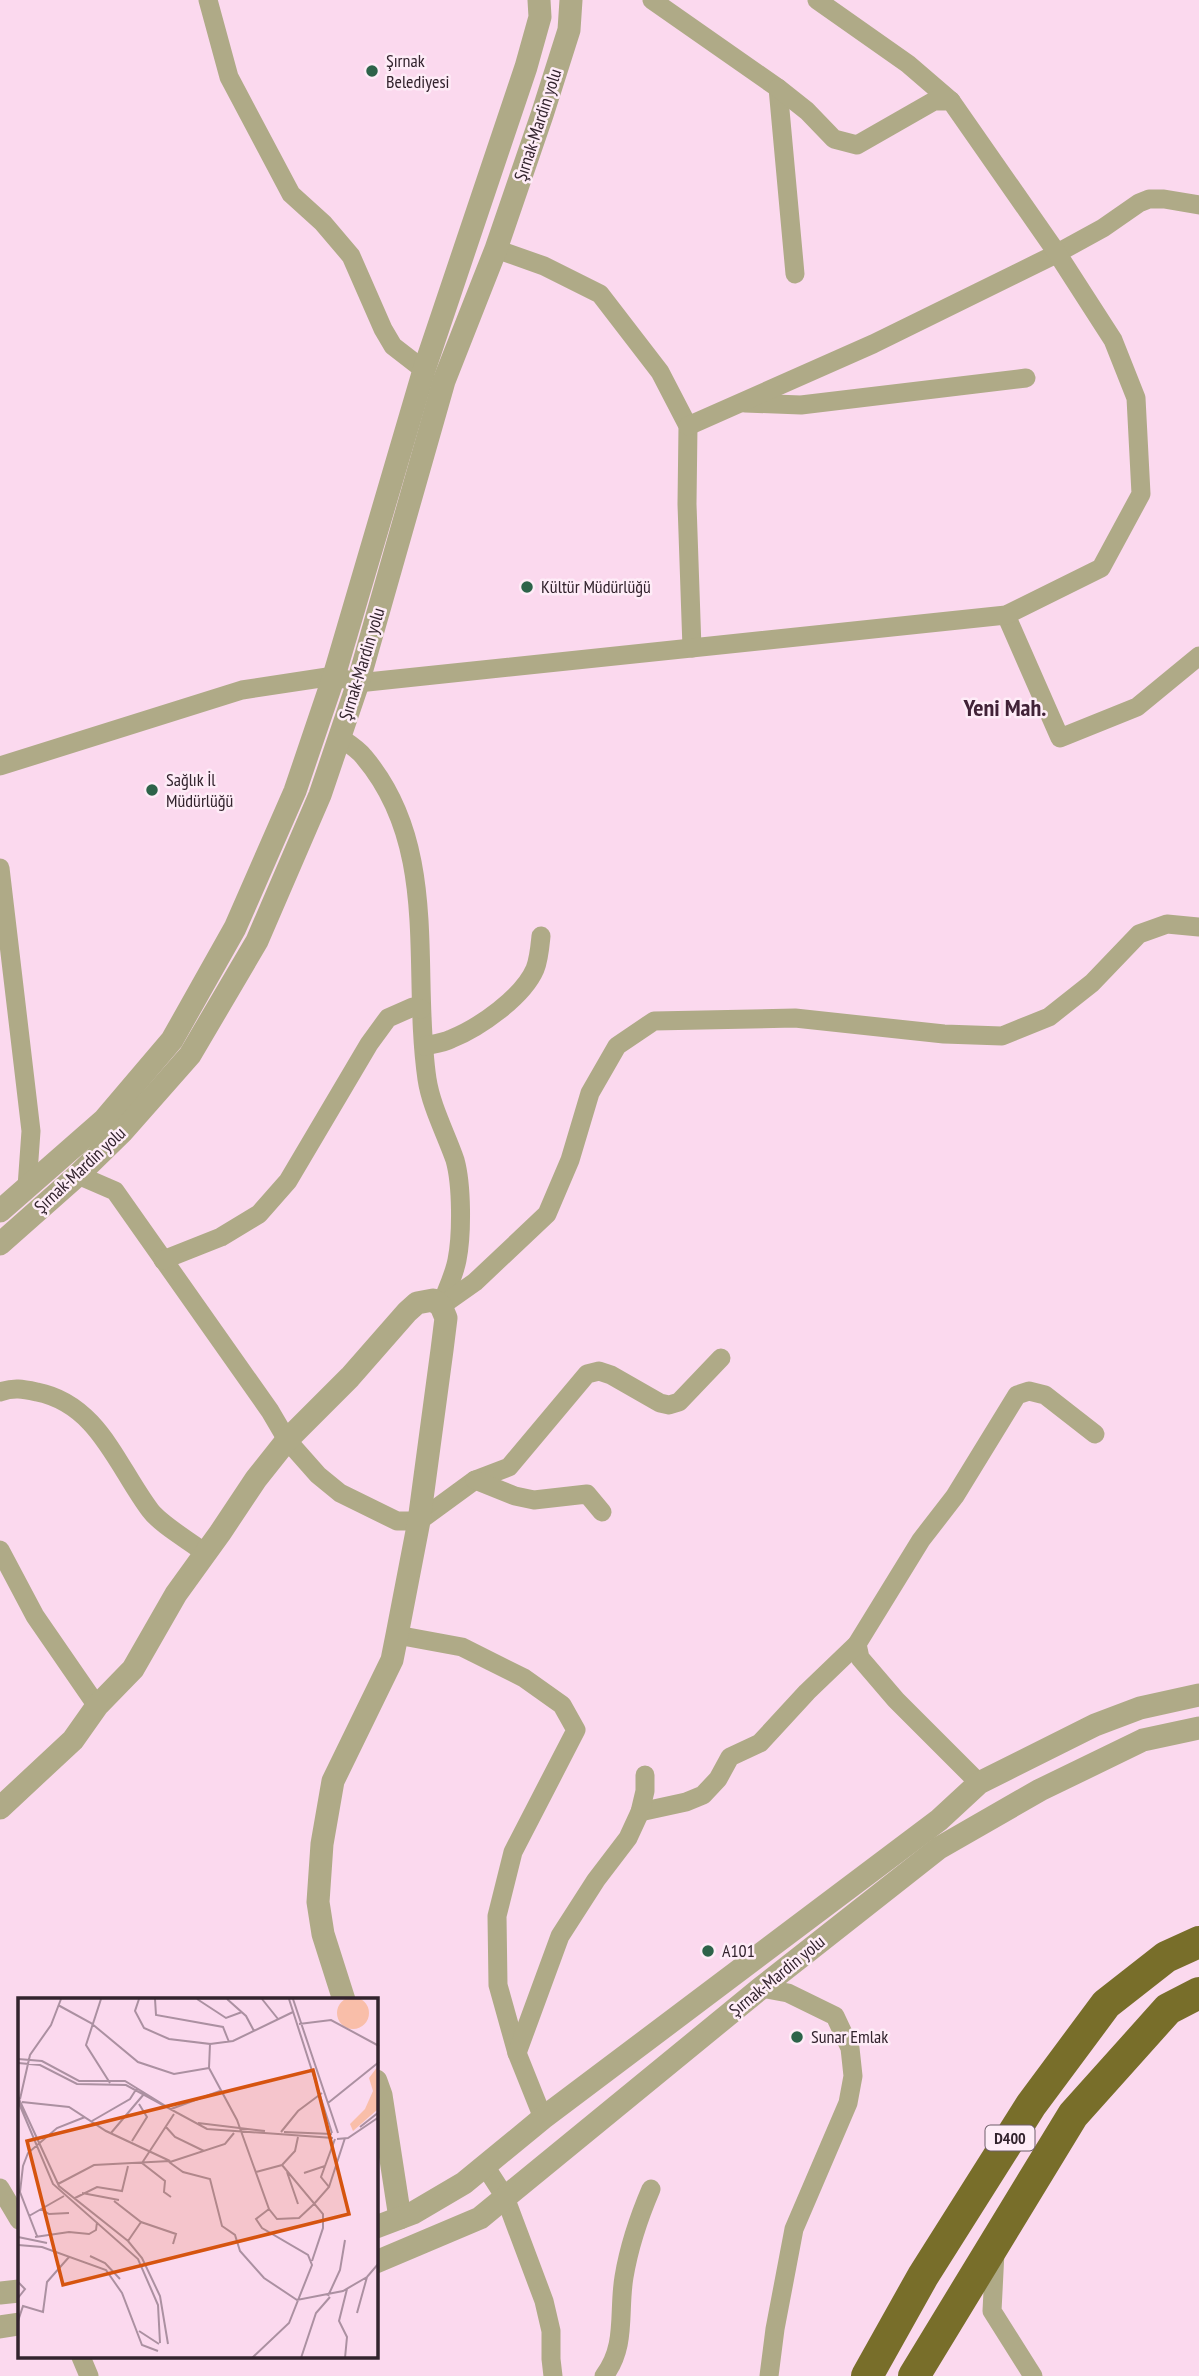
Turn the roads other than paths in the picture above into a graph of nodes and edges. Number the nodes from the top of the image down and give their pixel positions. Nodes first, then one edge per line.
1 (208, 0) edge
2 (539, 0) edge
3 (571, 0) edge
4 (652, 0) edge
5 (817, 0) edge
6 (778, 88) junction
7 (951, 101) junction
8 (1199, 205) edge
9 (496, 249) junction
10 (1057, 253) junction
11 (794, 274) dead end
12 (424, 370) junction
13 (1026, 378) dead end
14 (739, 403) junction
15 (688, 426) junction
16 (1006, 615) junction
17 (692, 648) junction
18 (1199, 656) edge
19 (334, 676) junction
20 (358, 683) junction
21 (340, 737) junction
22 (0, 766) edge
23 (0, 868) edge
24 (1199, 927) edge
25 (541, 936) dead end
26 (421, 1009) junction
27 (424, 1046) junction
28 (78, 1175) junction
29 (27, 1187) junction
30 (0, 1211) edge
31 (0, 1244) edge
32 (163, 1260) junction
33 (441, 1306) junction
34 (721, 1358) dead end
35 (0, 1392) edge
36 (1095, 1434) dead end
37 (287, 1440) junction
38 (475, 1480) junction
39 (602, 1512) dead end
40 (419, 1521) junction
41 (0, 1550) edge
42 (205, 1553) junction
43 (397, 1635) junction
44 (857, 1644) junction
45 (1199, 1695) edge
46 (97, 1706) junction
47 (1199, 1728) edge
48 (645, 1775) dead end
49 (979, 1783) junction
50 (0, 1808) edge
51 (640, 1812) junction
52 (1199, 1942) edge
53 (761, 1988) junction
54 (1199, 1993) edge
55 (343, 1998) edge
56 (517, 2053) junction
57 (378, 2087) edge
58 (543, 2118) junction
59 (485, 2166) junction
60 (0, 2188) edge
61 (651, 2189) dead end
62 (505, 2197) junction
63 (18, 2218) edge
64 (400, 2218) junction
65 (378, 2226) edge
66 (995, 2240) junction
67 (378, 2261) edge
68 (18, 2291) edge
69 (0, 2293) edge
70 (18, 2325) edge
71 (0, 2327) edge
72 (81, 2358) edge
73 (89, 2376) edge
74 (553, 2376) edge
75 (604, 2376) edge
76 (769, 2376) edge
77 (867, 2376) edge
78 (914, 2376) edge
79 (1032, 2376) edge

1 - 12 street
2 - 12 street, Şırnak-Mardin yolu
3 - 9 street, Şırnak-Mardin yolu
4 - 6 street
5 - 7 street
6 - 7 street
6 - 11 street
7 - 10 street
8 - 10 street
9 - 15 street
9 - 20 street, Şırnak-Mardin yolu
10 - 14 street
10 - 16 street
12 - 19 street, Şırnak-Mardin yolu
13 - 14 street
14 - 15 street
15 - 17 street
16 - 17 street
16 - 18 street
17 - 20 street
19 - 20 street
19 - 22 street
19 - 29 street, Şırnak-Mardin yolu
20 - 21 street, Şırnak-Mardin yolu
21 - 26 street
21 - 28 street, Şırnak-Mardin yolu
23 - 29 street
24 - 33 street
25 - 27 street
26 - 27 street
26 - 32 street
27 - 33 street
28 - 31 street, Şırnak-Mardin yolu
28 - 32 street
29 - 30 street, Şırnak-Mardin yolu
32 - 37 street
33 - 37 street
33 - 40 street
34 - 38 street
35 - 42 street
36 - 44 street
37 - 40 street
37 - 42 street
38 - 39 street
38 - 40 street
40 - 43 street
41 - 46 street
42 - 46 street
43 - 55 street
43 - 56 street
44 - 49 street
44 - 51 street
45 - 49 street, Şırnak-Mardin yolu
46 - 50 street
47 - 53 street, Şırnak-Mardin yolu
48 - 51 street
49 - 58 street, Şırnak-Mardin yolu
51 - 56 street
52 - 77 highway, D400
53 - 62 street, Şırnak-Mardin yolu
53 - 76 street
54 - 66 highway, D400
56 - 58 street
57 - 64 street
58 - 59 street, Şırnak-Mardin yolu
59 - 62 street
59 - 64 street, Şırnak-Mardin yolu
60 - 63 street
61 - 75 street
62 - 67 street, Şırnak-Mardin yolu
62 - 74 street
64 - 65 street, Şırnak-Mardin yolu
66 - 78 highway, D400
66 - 79 street
68 - 69 street
70 - 71 street
72 - 73 street

